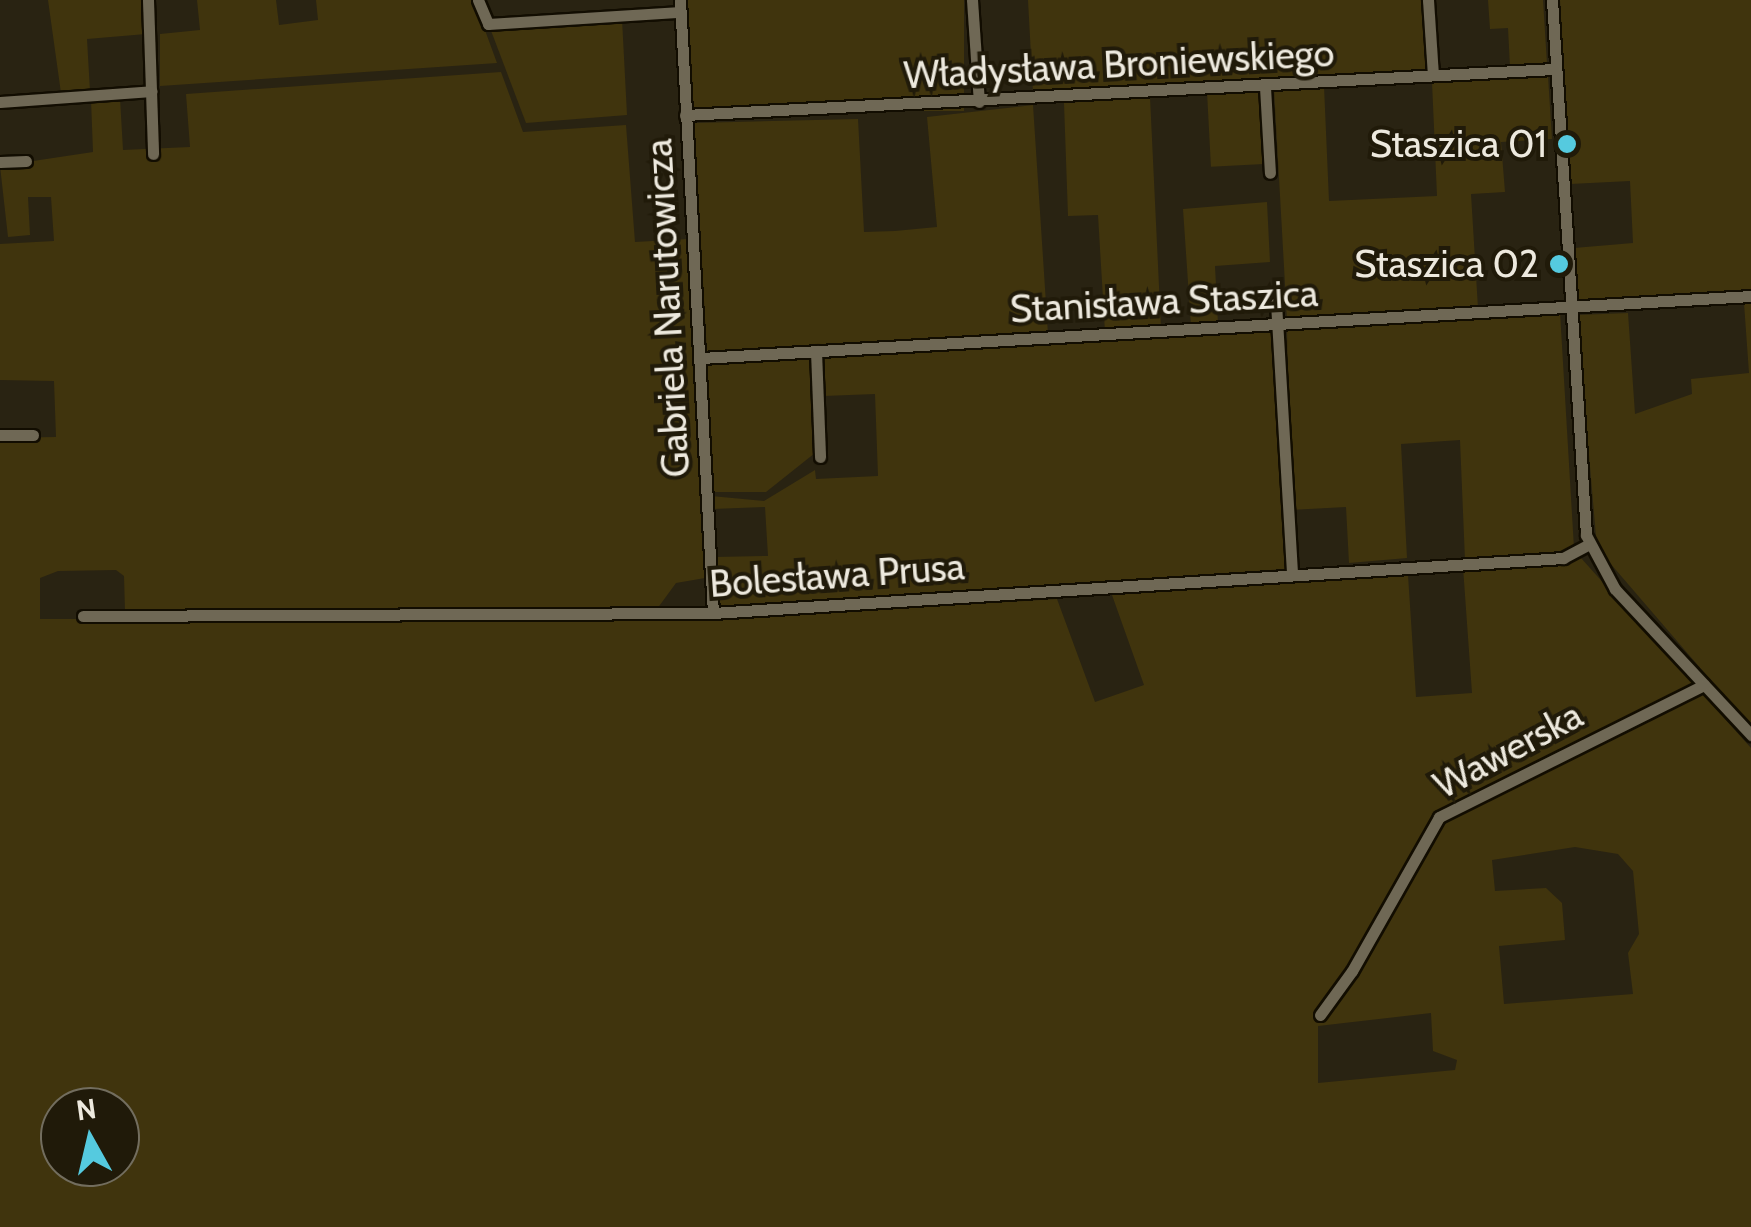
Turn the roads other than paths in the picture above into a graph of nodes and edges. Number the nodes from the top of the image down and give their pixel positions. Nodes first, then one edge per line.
1 (148, 0) edge
2 (478, 0) edge
3 (972, 0) edge
4 (1428, 0) edge
5 (1552, 0) edge
6 (680, 6) edge
7 (1556, 69) junction
8 (1433, 75) junction
9 (1265, 87) junction
10 (152, 91) junction
11 (0, 102) edge
12 (979, 102) junction
13 (686, 116) junction
14 (154, 154) dead end
15 (26, 160) dead end
16 (0, 162) edge
17 (1270, 173) dead end
18 (1751, 296) edge
19 (1276, 303) dead end
20 (1569, 308) junction
21 (1278, 324) junction
22 (816, 351) junction
23 (700, 358) junction
24 (0, 435) edge
25 (33, 435) dead end
26 (820, 457) dead end
27 (1589, 544) junction
28 (1292, 574) junction
29 (714, 612) junction
30 (83, 616) dead end
31 (1704, 685) junction
32 (1751, 736) edge
33 (1320, 1015) dead end

1 - 10 street
2 - 6 street
3 - 12 street
4 - 8 street
5 - 7 street
6 - 13 street, Gabriela Narutowicza
7 - 8 street, Władysława Broniewskiego
7 - 20 street
8 - 9 street, Władysława Broniewskiego
9 - 12 street, Władysława Broniewskiego
9 - 17 street
10 - 11 street
10 - 14 street
12 - 13 street, Władysława Broniewskiego
13 - 23 street, Gabriela Narutowicza
15 - 16 street
18 - 20 street, Stanisława Staszica
19 - 21 street
20 - 21 street, Stanisława Staszica
20 - 27 street
21 - 22 street, Stanisława Staszica
21 - 28 street
22 - 23 street, Stanisława Staszica
22 - 26 street
23 - 29 street, Gabriela Narutowicza
24 - 25 street
27 - 28 street, Bolesława Prusa
27 - 31 street
28 - 29 street, Bolesława Prusa
29 - 30 street, Bolesława Prusa
31 - 32 street
31 - 33 street, Wawerska

